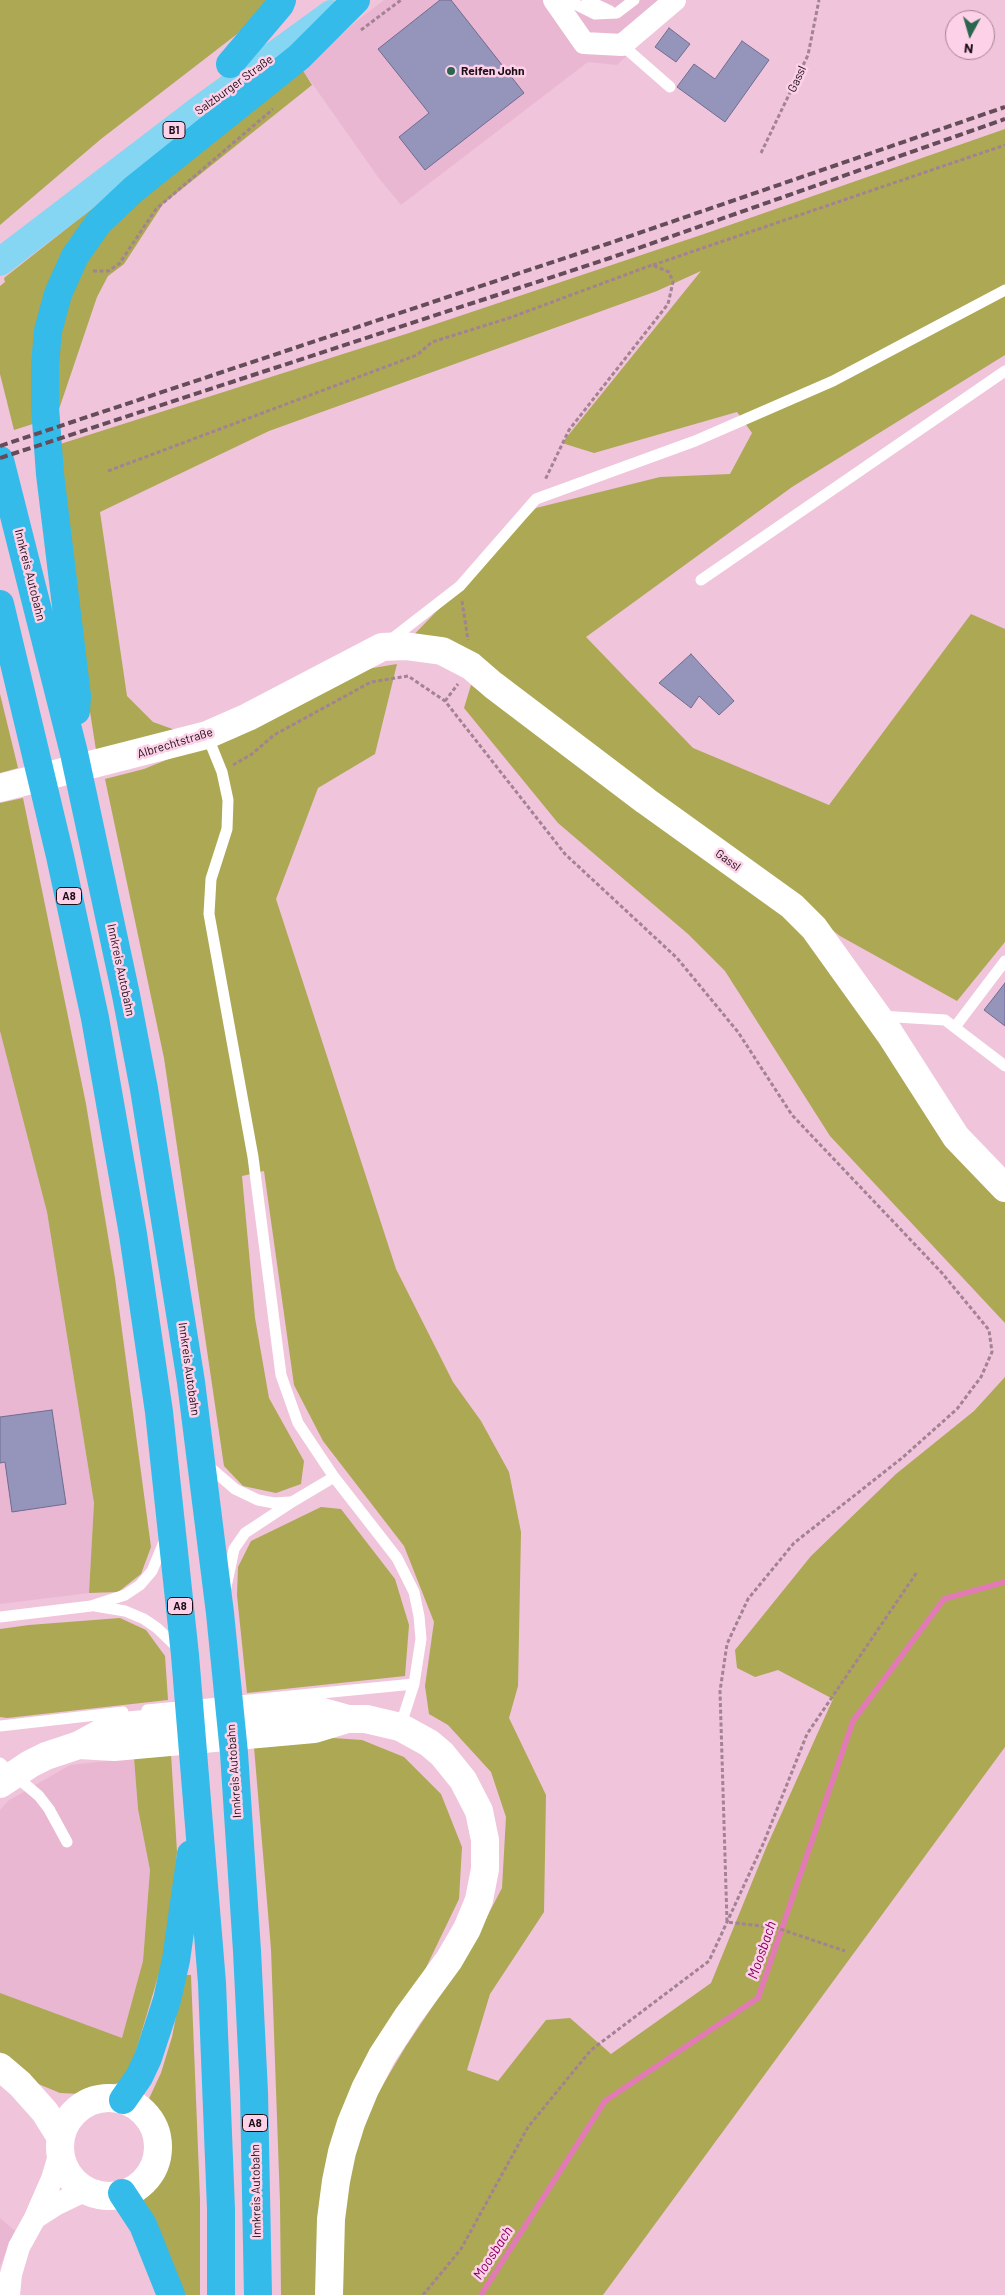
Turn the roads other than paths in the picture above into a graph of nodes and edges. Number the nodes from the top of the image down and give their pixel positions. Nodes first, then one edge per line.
1 (282, 0) edge
2 (317, 0) edge
3 (350, 0) edge
4 (356, 0) edge
5 (554, 0) edge
6 (572, 0) edge
7 (587, 0) edge
8 (602, 0) edge
9 (634, 0) edge
10 (675, 0) edge
11 (617, 13) junction
12 (622, 45) junction
13 (230, 64) junction
14 (670, 87) dead end
15 (0, 242) edge
16 (0, 262) edge
17 (1005, 290) edge
18 (1005, 371) edge
19 (0, 460) edge
20 (701, 580) dead end
21 (0, 604) edge
22 (0, 643) edge
23 (374, 651) junction
24 (18, 675) junction
25 (207, 735) junction
26 (74, 753) junction
27 (0, 788) edge
28 (1005, 961) edge
29 (876, 1016) junction
30 (955, 1027) junction
31 (1005, 1066) edge
32 (1005, 1188) edge
33 (202, 1460) junction
34 (334, 1477) junction
35 (292, 1502) junction
36 (172, 1523) junction
37 (91, 1606) junction
38 (220, 1613) junction
39 (0, 1617) edge
40 (185, 1655) junction
41 (414, 1684) junction
42 (299, 1712) junction
43 (0, 1726) edge
44 (400, 1727) junction
45 (119, 1729) junction
46 (4, 1773) edge
47 (199, 1801) junction
48 (67, 1842) dead end
49 (0, 2067) edge
50 (20, 2084) junction
51 (123, 2100) junction
52 (75, 2110) junction
53 (60, 2144) junction
54 (86, 2190) junction
55 (122, 2194) junction
56 (36, 2218) junction
57 (8, 2295) edge
58 (171, 2295) edge
59 (221, 2295) edge
60 (258, 2295) edge
61 (329, 2295) edge

1 - 13 highway
2 - 13 main road, Salzburger Straße / B1
3 - 16 main road, Salzburger Straße / B1
4 - 26 highway
5 - 12 street
6 - 11 lane
7 - 11 lane
8 - 11 lane
9 - 11 lane
10 - 12 street
12 - 14 lane
13 - 15 main road, Salzburger Straße / B1
17 - 23 lane
18 - 20 lane
19 - 26 highway, Innkreis Autobahn / A8
21 - 24 highway, A8
22 - 24 highway
23 - 25 street, Albrechtstraße
23 - 29 street, Gassl
24 - 36 highway, A8
25 - 27 street, Albrechtstraße
25 - 34 lane
26 - 33 highway, Innkreis Autobahn / A8
28 - 30 lane
29 - 30 lane
29 - 32 street, Gassl
30 - 31 lane
33 - 35 lane
33 - 38 highway, Innkreis Autobahn / A8
34 - 35 lane
34 - 41 lane
35 - 38 lane
36 - 37 lane
36 - 40 highway, A8
37 - 39 lane
37 - 40 lane
38 - 60 highway, Innkreis Autobahn / A8
40 - 47 highway, A8
41 - 42 lane
41 - 44 lane
42 - 44 street
42 - 45 street
43 - 45 lane
44 - 61 street
45 - 46 street
46 - 48 lane
47 - 51 highway
47 - 59 highway, A8
49 - 50 street
50 - 52 street
50 - 53 street
51 - 52 street
51 - 55 street
52 - 53 street
53 - 54 street
53 - 56 street
54 - 55 street
54 - 56 street
55 - 58 highway
56 - 57 street

